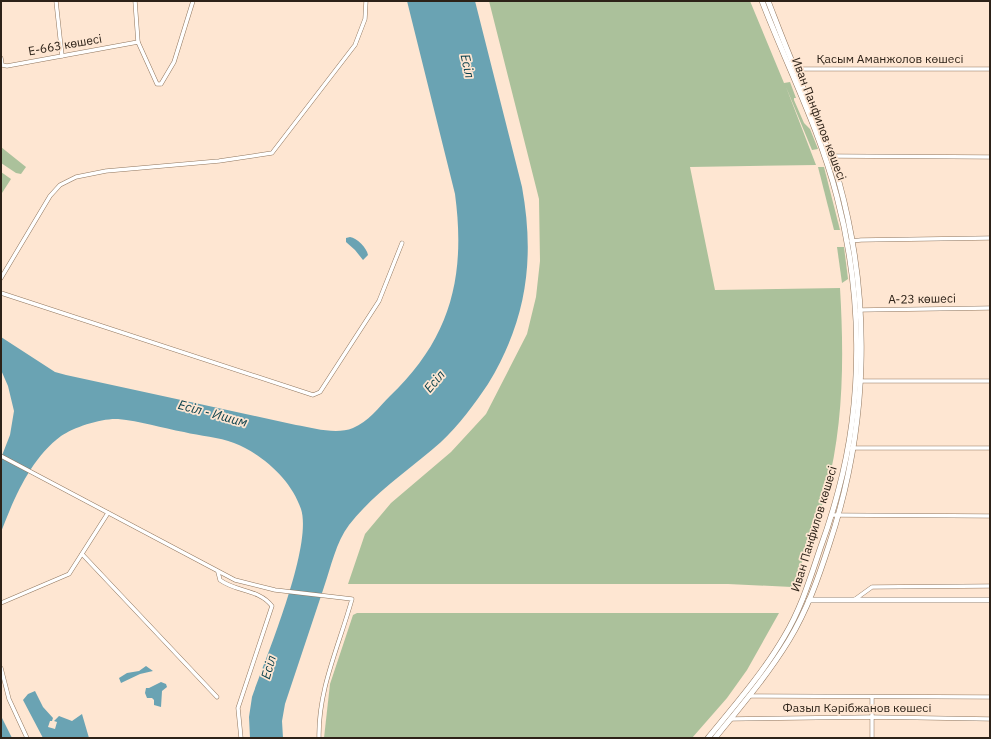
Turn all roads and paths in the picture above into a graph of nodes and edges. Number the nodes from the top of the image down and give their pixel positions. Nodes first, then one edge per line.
1 (56, 1) edge
2 (135, 1) edge
3 (193, 1) edge
4 (366, 1) edge
5 (762, 1) edge
6 (768, 1) edge
7 (138, 42) junction
8 (62, 56) junction
9 (1, 58) edge
10 (990, 69) edge
11 (792, 70) junction
12 (831, 156) junction
13 (990, 158) edge
14 (990, 238) edge
15 (850, 242) junction
16 (402, 243) dead end
17 (1, 278) edge
18 (1, 293) edge
19 (990, 308) edge
20 (858, 310) junction
21 (858, 381) junction
22 (990, 381) edge
23 (848, 448) junction
24 (854, 448) junction
25 (990, 448) edge
26 (1, 456) edge
27 (108, 513) junction
28 (832, 515) junction
29 (840, 515) junction
30 (990, 516) edge
31 (82, 554) junction
32 (218, 572) junction
33 (990, 586) edge
34 (803, 600) junction
35 (810, 600) junction
36 (854, 600) junction
37 (990, 600) edge
38 (1, 603) edge
39 (1, 668) edge
40 (748, 695) junction
41 (217, 697) dead end
42 (872, 697) junction
43 (990, 698) edge
44 (872, 717) junction
45 (727, 719) junction
46 (990, 719) edge
47 (27, 738) edge
48 (241, 738) edge
49 (319, 738) edge
50 (708, 738) edge
51 (715, 738) edge
52 (872, 738) edge

1 - 8 street
2 - 7 street
3 - 7 street
4 - 17 street
5 - 11 street, Иван Панфилов көшесі
6 - 11 street, Иван Панфилов көшесі
7 - 8 street, Е-663 көшесі
8 - 9 street, Е-663 көшесі
10 - 11 street, Қасым Аманжолов көшесі
11 - 12 street, Иван Панфилов көшесі
11 - 15 street, Иван Панфилов көшесі
12 - 13 street
12 - 15 street, Иван Панфилов көшесі
14 - 15 street
15 - 20 street, Иван Панфилов көшесі
16 - 18 street
19 - 20 street, А-23 көшесі
20 - 21 street, Иван Панфилов көшесі
21 - 22 street
21 - 23 street, Иван Панфилов көшесі
21 - 24 street, Иван Панфилов көшесі
23 - 24 street
23 - 28 street, Иван Панфилов көшесі
24 - 25 street
24 - 29 street, Иван Панфилов көшесі
26 - 27 street
27 - 31 street
27 - 32 street
28 - 29 street
28 - 34 street, Иван Панфилов көшесі
29 - 30 street
29 - 35 street, Иван Панфилов көшесі
31 - 38 street
31 - 41 street
32 - 48 street
32 - 49 street
33 - 36 street
34 - 35 street
34 - 40 street, Иван Панфилов көшесі
35 - 36 street
35 - 40 street, Иван Панфилов көшесі
36 - 37 street
39 - 47 street
40 - 42 street
40 - 45 street, Иван Панфилов көшесі
42 - 43 street
42 - 44 street
44 - 45 street, Фазыл Кәрібжанов көшесі
44 - 46 street, Фазыл Кәрібжанов көшесі
44 - 52 street
45 - 50 street, Иван Панфилов көшесі
45 - 51 street, Иван Панфилов көшесі

